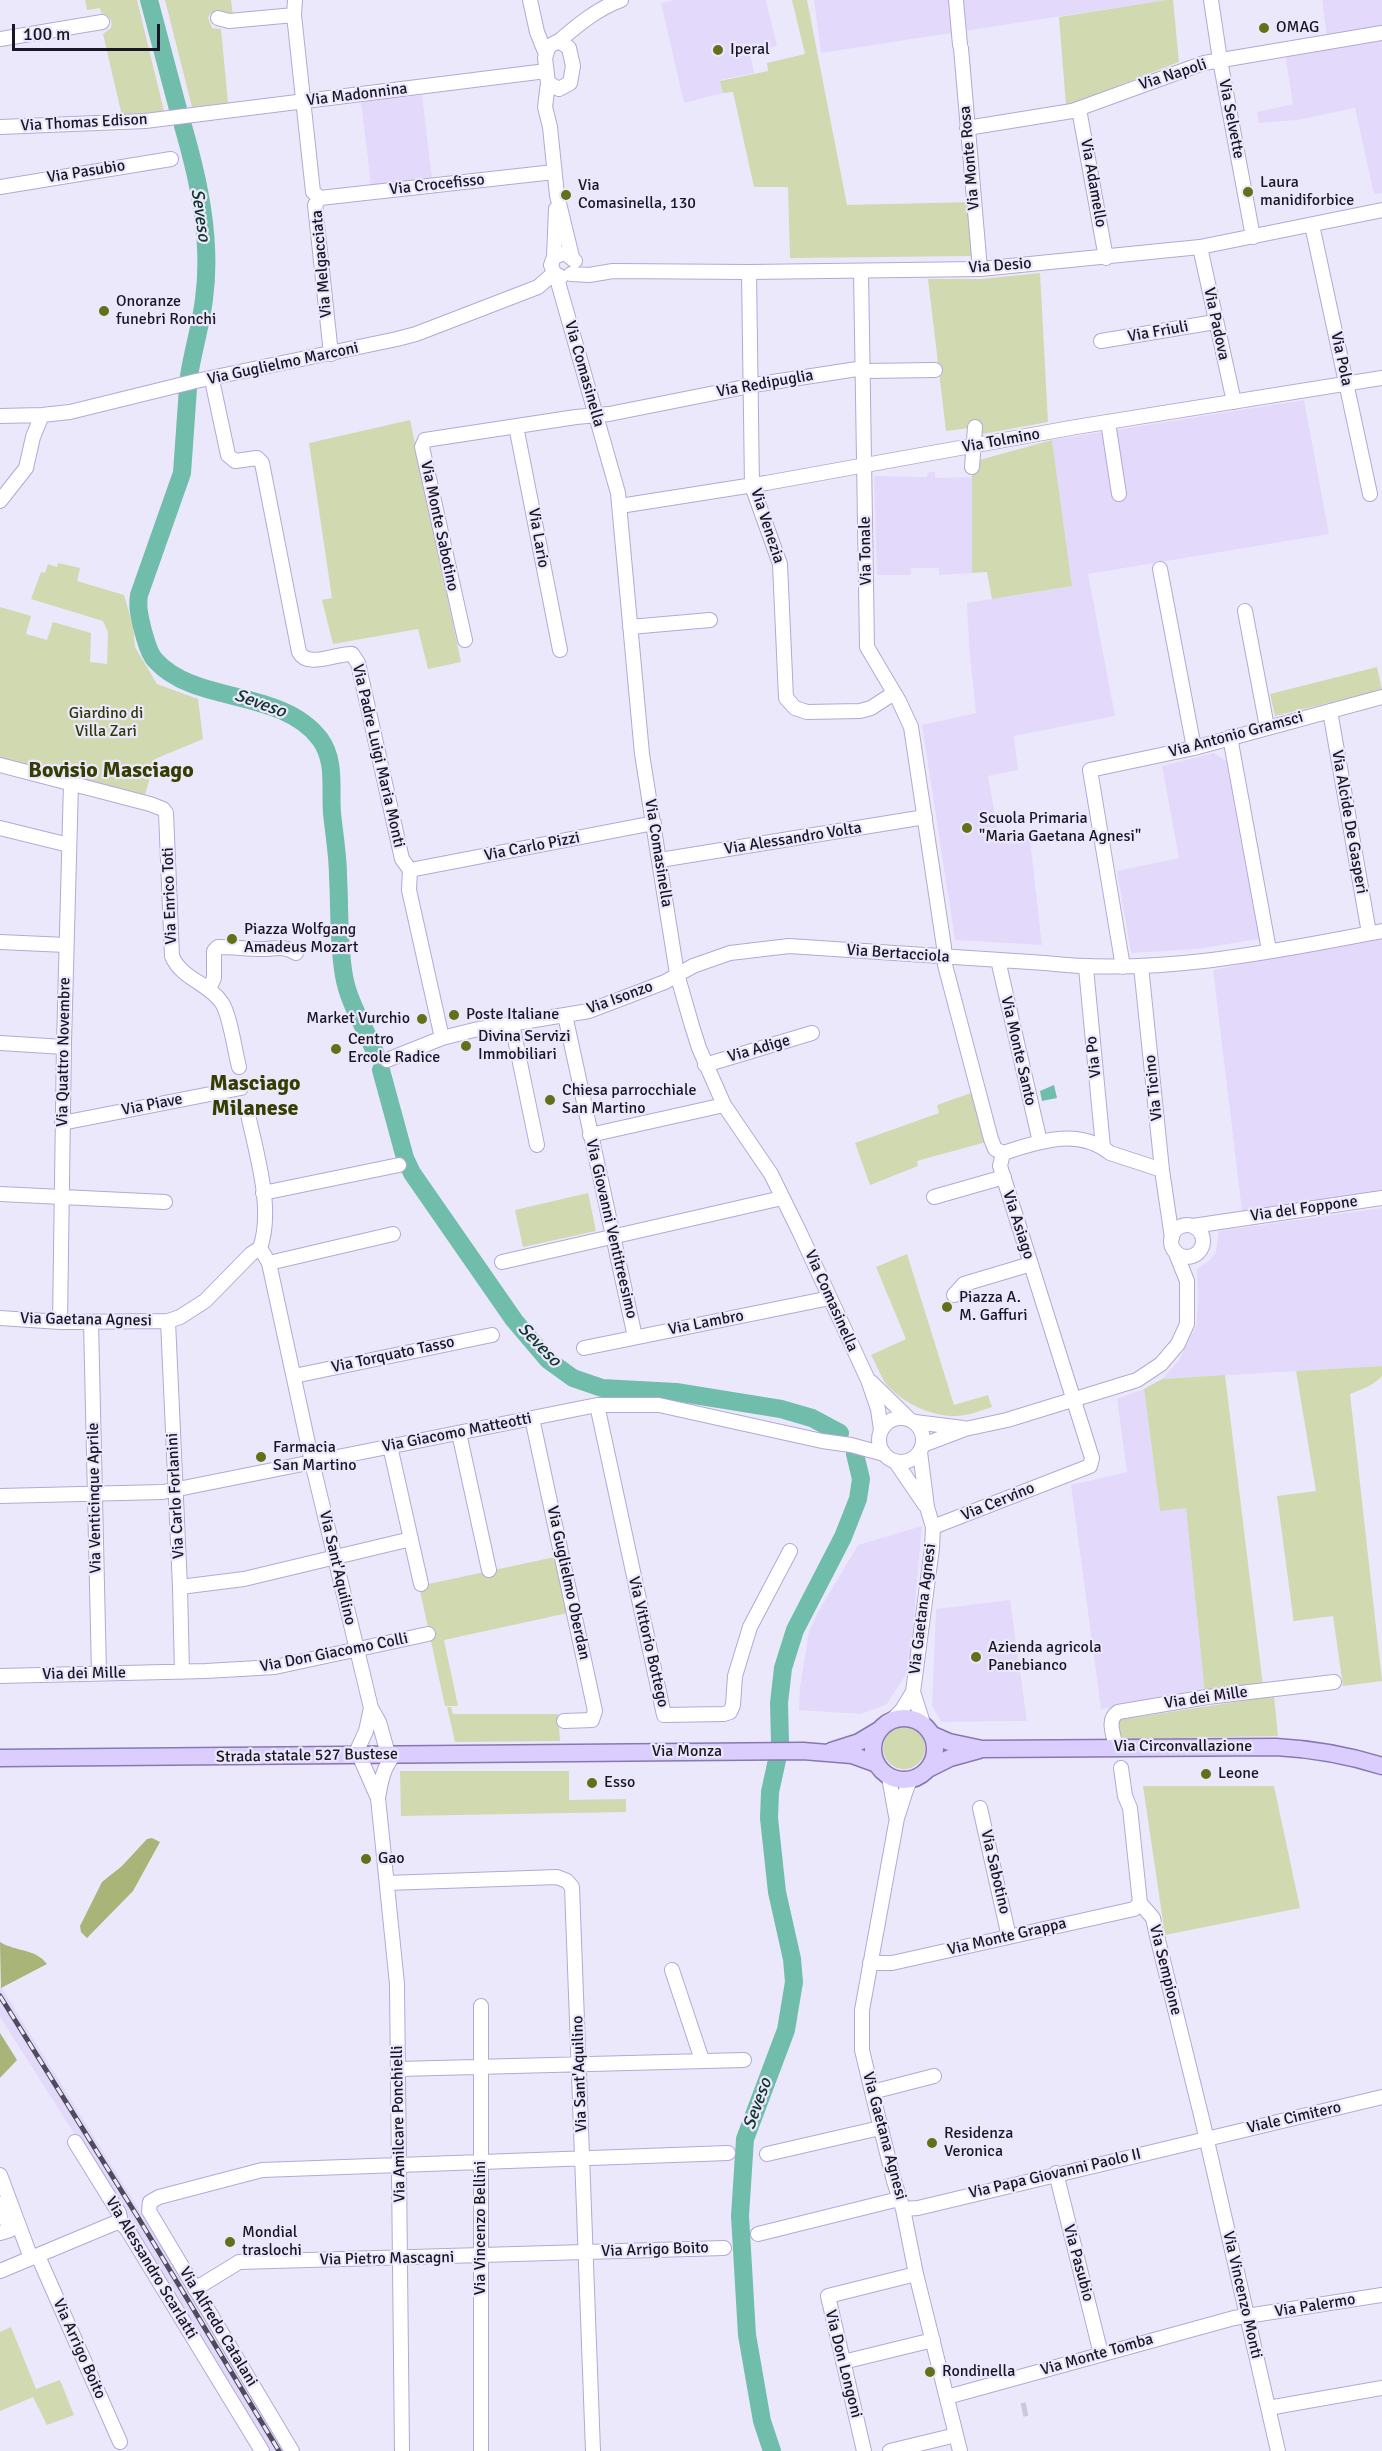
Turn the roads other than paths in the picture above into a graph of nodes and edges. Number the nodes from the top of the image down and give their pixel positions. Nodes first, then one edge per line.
1 (295, 0) edge
2 (530, 0) edge
3 (621, 0) edge
4 (956, 0) edge
5 (1211, 0) edge
6 (294, 15) junction
7 (590, 15) junction
8 (218, 18) dead end
9 (102, 22) dead end
10 (1382, 33) edge
11 (0, 39) edge
12 (553, 45) junction
13 (571, 53) junction
14 (1220, 60) junction
15 (551, 81) junction
16 (304, 101) junction
17 (1079, 108) junction
18 (168, 118) joint
19 (0, 127) edge
20 (967, 128) junction
21 (171, 159) dead end
22 (554, 172) junction
23 (0, 187) edge
24 (557, 195) junction
25 (320, 198) junction
26 (1382, 210) edge
27 (1312, 225) junction
28 (1253, 237) junction
29 (1200, 247) junction
30 (1106, 258) junction
31 (980, 268) junction
32 (861, 271) junction
33 (564, 272) junction
34 (749, 272) junction
35 (1215, 322) junction
36 (1101, 341) dead end
37 (331, 354) junction
38 (935, 370) dead end
39 (863, 371) junction
40 (1382, 378) edge
41 (212, 380) junction
42 (1347, 383) junction
43 (752, 386) junction
44 (1234, 402) junction
45 (42, 415) junction
46 (0, 416) edge
47 (596, 416) junction
48 (1108, 422) junction
49 (516, 426) junction
50 (975, 427) dead end
51 (973, 445) junction
52 (865, 465) junction
53 (972, 467) dead end
54 (752, 486) junction
55 (1119, 494) dead end
56 (1370, 494) dead end
57 (0, 501) edge
58 (620, 506) junction
59 (1160, 569) dead end
60 (1245, 611) dead end
61 (710, 620) dead end
62 (630, 627) junction
63 (465, 640) dead end
64 (560, 650) dead end
65 (894, 693) junction
66 (1382, 697) edge
67 (1330, 711) junction
68 (1267, 727) junction
69 (1230, 737) junction
70 (1194, 748) junction
71 (0, 765) edge
72 (71, 783) junction
73 (925, 817) junction
74 (654, 823) junction
75 (0, 828) edge
76 (69, 845) junction
77 (660, 860) junction
78 (410, 870) junction
79 (1376, 932) edge
80 (0, 942) edge
81 (66, 945) junction
82 (1269, 950) junction
83 (296, 952) dead end
84 (944, 957) junction
85 (998, 960) junction
86 (1142, 966) junction
87 (1123, 967) junction
88 (1086, 968) junction
89 (677, 974) junction
90 (209, 989) junction
91 (565, 1015) junction
92 (512, 1024) junction
93 (812, 1033) dead end
94 (442, 1038) junction
95 (0, 1043) edge
96 (64, 1047) junction
97 (387, 1060) dead end
98 (705, 1065) junction
99 (239, 1067) dead end
100 (241, 1088) dead end
101 (724, 1105) junction
102 (248, 1114) dead end
103 (62, 1123) junction
104 (590, 1135) junction
105 (1040, 1142) junction
106 (537, 1145) dead end
107 (1103, 1147) junction
108 (1003, 1153) junction
109 (399, 1165) dead end
110 (1161, 1170) junction
111 (1004, 1177) junction
112 (263, 1193) junction
113 (0, 1194) edge
114 (61, 1197) junction
115 (934, 1197) dead end
116 (782, 1198) junction
117 (1382, 1198) edge
118 (165, 1202) dead end
119 (1167, 1209) junction
120 (1226, 1220) junction
121 (1191, 1226) junction
122 (393, 1234) dead end
123 (613, 1235) junction
124 (1173, 1244) junction
125 (260, 1248) junction
126 (1199, 1250) junction
127 (502, 1262) dead end
128 (269, 1263) junction
129 (1031, 1264) junction
130 (1187, 1281) junction
131 (954, 1295) dead end
132 (830, 1298) junction
133 (0, 1318) edge
134 (168, 1321) junction
135 (60, 1322) junction
136 (91, 1322) junction
137 (492, 1335) dead end
138 (635, 1337) junction
139 (584, 1348) dead end
140 (294, 1376) junction
141 (868, 1380) junction
142 (1075, 1400) junction
143 (597, 1405) junction
144 (532, 1418) junction
145 (912, 1420) junction
146 (965, 1429) junction
147 (459, 1433) junction
148 (880, 1433) junction
149 (859, 1444) junction
150 (390, 1446) junction
151 (921, 1448) junction
152 (889, 1458) junction
153 (312, 1462) junction
154 (1062, 1476) joint
155 (176, 1490) junction
156 (95, 1494) junction
157 (0, 1496) edge
158 (927, 1507) junction
159 (933, 1527) junction
160 (411, 1539) junction
161 (790, 1551) dead end
162 (334, 1556) junction
163 (489, 1570) dead end
164 (421, 1584) dead end
165 (180, 1587) junction
166 (428, 1634) dead end
167 (356, 1650) junction
168 (167, 1672) joint
169 (182, 1672) junction
170 (99, 1673) junction
171 (0, 1676) edge
172 (1334, 1682) dead end
173 (913, 1692) junction
174 (371, 1708) junction
175 (564, 1721) dead end
176 (885, 1725) junction
177 (928, 1729) junction
178 (1116, 1748) junction
179 (982, 1749) junction
180 (828, 1751) junction
181 (613, 1752) joint
182 (392, 1754) junction
183 (357, 1755) junction
184 (0, 1758) edge
185 (877, 1764) junction
186 (1382, 1766) edge
187 (1121, 1768) dead end
188 (928, 1769) junction
189 (889, 1776) junction
190 (911, 1779) junction
191 (378, 1798) junction
192 (980, 1808) dead end
193 (897, 1818) junction
194 (387, 1883) junction
195 (1140, 1903) junction
196 (1009, 1937) junction
197 (870, 1963) junction
198 (672, 1970) dead end
199 (481, 2006) dead end
200 (702, 2060) junction
201 (744, 2060) dead end
202 (580, 2064) junction
203 (481, 2066) junction
204 (398, 2069) junction
205 (934, 2076) dead end
206 (872, 2092) junction
207 (1382, 2097) edge
208 (880, 2128) junction
209 (1207, 2139) junction
210 (75, 2142) dead end
211 (728, 2154) dead end
212 (767, 2154) dead end
213 (583, 2160) junction
214 (481, 2162) junction
215 (400, 2165) junction
216 (1056, 2173) junction
217 (0, 2175) edge
218 (0, 2204) edge
219 (901, 2204) junction
220 (121, 2223) junction
221 (0, 2233) edge
222 (758, 2234) dead end
223 (724, 2248) dead end
224 (586, 2252) junction
225 (481, 2256) junction
226 (35, 2257) junction
227 (401, 2258) junction
228 (0, 2271) edge
229 (916, 2274) junction
230 (195, 2289) junction
231 (1382, 2295) edge
232 (1247, 2316) junction
233 (933, 2340) junction
234 (1101, 2354) junction
235 (843, 2362) junction
236 (1382, 2388) edge
237 (947, 2397) junction
238 (1268, 2408) junction
239 (956, 2435) junction
240 (120, 2442) dead end
241 (262, 2451) edge
242 (292, 2451) edge
243 (402, 2451) edge
244 (481, 2451) edge
245 (594, 2451) edge
246 (864, 2451) edge
247 (890, 2451) edge
248 (960, 2451) edge
249 (1278, 2451) edge

1 - 6 street, Via Melgacciata
2 - 12 street
3 - 7 street
4 - 20 street, Via Monte Rosa
5 - 14 street, Via Selvette
6 - 8 street
6 - 16 street, Via Melgacciata
7 - 12 street
7 - 13 street
9 - 11 street
10 - 14 street, Via Napoli
12 - 13 street
12 - 15 street
13 - 15 street
14 - 17 street, Via Napoli
14 - 28 street, Via Selvette
15 - 16 street, Via Madonnina
15 - 22 street, Via Comasinella
16 - 18 street, Via Madonnina
16 - 25 street, Via Melgacciata
17 - 20 street, Via Napoli
17 - 30 street, Via Adamello
18 - 19 street, Via Thomas Edison
20 - 31 street, Via Monte Rosa
21 - 23 street, Via Pasubio
22 - 24 street, Via Comasinella
22 - 25 street, Via Crocefisso
24 - 33 street, Via Comasinella
24 - 33 street, Via Comasinella
25 - 37 street, Via Melgacciata
26 - 27 street, Via Desio
27 - 28 street, Via Desio
27 - 42 street, Via Pola
28 - 29 street, Via Desio
29 - 30 street, Via Desio
29 - 35 street, Via Padova
30 - 31 street, Via Desio
31 - 32 street, Via Desio
32 - 34 street, Via Desio
32 - 39 street, Via Tonale
33 - 34 street, Via Desio
33 - 37 street, Via Guglielmo Marconi
33 - 47 street, Via Comasinella
34 - 43 street, Via Venezia
35 - 36 street, Via Friuli
35 - 44 street, Via Padova
37 - 41 street, Via Guglielmo Marconi
38 - 39 street, Via Redipuglia
39 - 43 street, Via Redipuglia
39 - 52 street, Via Tonale
40 - 42 street, Via Tolmino
41 - 45 street, Via Guglielmo Marconi
41 - 78 street, Via Padre Luigi Maria Monti
42 - 44 street, Via Tolmino
42 - 56 street, Via Pola
43 - 47 street, Via Redipuglia
43 - 54 street, Via Venezia
44 - 48 street, Via Tolmino
45 - 46 street, Via Guglielmo Marconi
45 - 57 street
47 - 49 street, Via Monte Sabotino
47 - 58 street, Via Comasinella
48 - 51 street, Via Tolmino
48 - 55 street
49 - 63 street, Via Monte Sabotino
49 - 64 street, Via Lario
50 - 51 street
51 - 52 street, Via Tolmino
51 - 53 street
52 - 54 street, Via Tolmino
52 - 65 street, Via Tonale
54 - 58 street, Via Tolmino
54 - 65 street, Via Venezia
58 - 62 street, Via Comasinella
59 - 70 street
60 - 68 street
61 - 62 street
62 - 74 street, Via Comasinella
65 - 73 street, Via Tonale
66 - 67 street, Via Antonio Gramsci
67 - 68 street, Via Antonio Gramsci
67 - 79 street, Via Alcide De Gasperi
68 - 69 street, Via Antonio Gramsci
69 - 70 street, Via Antonio Gramsci
69 - 82 street
70 - 87 street, Via Antonio Gramsci
71 - 72 street
72 - 76 street, Via Quattro Novembre
72 - 90 street, Via Enrico Toti
73 - 77 street, Via Alessandro Volta
73 - 84 street, Via Tonale
74 - 77 street, Via Comasinella
74 - 78 street, Via Carlo Pizzi
75 - 76 street
76 - 81 street, Via Quattro Novembre
77 - 89 street, Via Comasinella
78 - 94 street, Via Padre Luigi Maria Monti
79 - 82 street, Via Bertacciola
80 - 81 street
81 - 96 street, Via Quattro Novembre
82 - 86 street, Via Bertacciola
83 - 90 street
84 - 85 street, Via Bertacciola
84 - 89 street, Via Bertacciola
84 - 108 street, Via Asiago
85 - 88 street, Via Bertacciola
85 - 105 street, Via Monte Santo
86 - 87 street, Via Bertacciola
86 - 110 street, Via Ticino
87 - 88 street, Via Bertacciola
88 - 107 street, Via Po
89 - 91 street, Via Isonzo
89 - 98 street, Via Comasinella
90 - 99 street, Via Enrico Toti
91 - 92 street, Via Isonzo
91 - 104 street, Via Giovanni Ventitreesimo
92 - 94 street, Via Isonzo
92 - 106 street
93 - 98 street, Via Adige
94 - 97 street, Via Isonzo
95 - 96 street
96 - 103 street, Via Quattro Novembre
98 - 101 street, Via Comasinella
100 - 103 street, Via Piave
101 - 104 street
101 - 116 street, Via Comasinella
102 - 112 street
103 - 114 street, Via Quattro Novembre
104 - 123 street, Via Giovanni Ventitreesimo
105 - 107 street
105 - 108 street
107 - 110 street
108 - 111 street, Via Asiago
109 - 112 street
110 - 119 street, Via Ticino
111 - 115 street
111 - 129 street, Via Asiago
112 - 125 street
113 - 114 street
114 - 118 street
114 - 135 street, Via Quattro Novembre
116 - 123 street
116 - 132 street, Via Comasinella
117 - 120 street, Via del Foppone
119 - 121 street
119 - 124 street, Via Ticino
120 - 121 street, Via del Foppone
120 - 126 street
121 - 124 street
121 - 126 street
122 - 128 street
123 - 127 street
123 - 138 street, Via Giovanni Ventitreesimo
124 - 126 street
124 - 130 street, Via Ticino
125 - 128 street, Via Sant'Aquilino
125 - 134 street, Via Gaetana Agnesi
126 - 130 street, Via Ticino
128 - 140 street, Via Sant'Aquilino
129 - 131 street
129 - 142 street, Via Asiago
130 - 142 street, Via Ticino
132 - 138 street, Via Lambro
132 - 141 street, Via Comasinella
133 - 135 street, Via Gaetana Agnesi
134 - 136 street, Via Gaetana Agnesi
134 - 155 street, Via Carlo Forlanini
135 - 136 street, Via Gaetana Agnesi
136 - 156 street, Via Venticinque Aprile
137 - 140 street, Via Torquato Tasso
138 - 139 street, Via Lambro
140 - 153 street, Via Sant'Aquilino
141 - 145 street, Via Comasinella
141 - 148 street, Via Comasinella
142 - 146 street, Via Ticino
142 - 154 street, Via Asiago
143 - 144 street, Via Giacomo Matteotti
143 - 149 street, Via Giacomo Matteotti
143 - 161 street, Via Vittorio Bottego
144 - 147 street, Via Giacomo Matteotti
144 - 175 street, Via Guglielmo Oberdan
145 - 146 street
145 - 148 street
145 - 151 street
146 - 151 street
147 - 150 street, Via Giacomo Matteotti
147 - 163 street
148 - 149 street, Via Giacomo Matteotti
148 - 152 street
149 - 152 street, Via Giacomo Matteotti
150 - 153 street, Via Giacomo Matteotti
150 - 160 street
151 - 152 street
151 - 158 street
152 - 158 street
153 - 155 street, Via Giacomo Matteotti
153 - 162 street, Via Sant'Aquilino
154 - 159 street, Via Cervino
155 - 156 street, Via Giacomo Matteotti
155 - 165 street, Via Carlo Forlanini
156 - 157 street, Via Giacomo Matteotti
156 - 170 street, Via Venticinque Aprile
158 - 159 street
159 - 173 street, Via Gaetana Agnesi
160 - 162 street
160 - 164 street
162 - 165 street
162 - 167 street, Via Sant'Aquilino
165 - 169 street, Via Carlo Forlanini
166 - 167 street, Via Don Giacomo Colli
167 - 169 street, Via Don Giacomo Colli
167 - 174 street, Via Sant'Aquilino
168 - 169 street, Via Don Giacomo Colli
168 - 170 street, Via dei Mille
170 - 171 street, Via dei Mille
172 - 178 street, Via dei Mille
173 - 176 street, Via Gaetana Agnesi
173 - 177 street, Via Gaetana Agnesi
174 - 182 street, Via Sant'Aquilino
174 - 183 street, Via Sant'Aquilino
176 - 177 main road
176 - 180 main road
176 - 185 main road
177 - 179 main road, Via Circonvallazione
177 - 188 main road
178 - 179 main road, Via Circonvallazione
178 - 186 main road, Via Circonvallazione
179 - 188 main road, Via Circonvallazione
180 - 181 main road, Via Monza
180 - 185 main road
181 - 182 main road, Strada statale 527 Bustese
182 - 183 main road, Strada statale 527 Bustese
182 - 191 street, Via Amilcare Ponchielli
183 - 184 main road, Strada statale 527 Bustese
183 - 191 street, Via Amilcare Ponchielli
185 - 189 main road
187 - 195 street, Via Sempione
188 - 190 main road
189 - 190 main road
189 - 193 street, Via Gaetana Agnesi
190 - 193 street, Via Gaetana Agnesi
191 - 194 street, Via Amilcare Ponchielli
192 - 196 street, Via Sabotino
193 - 197 street, Via Gaetana Agnesi
194 - 202 street, Via Sant'Aquilino
194 - 204 street, Via Amilcare Ponchielli
195 - 196 street, Via Monte Grappa
195 - 209 street, Via Sempione
196 - 197 street, Via Monte Grappa
197 - 206 street, Via Gaetana Agnesi
198 - 200 street
199 - 203 street, Via Vincenzo Bellini
200 - 201 street
200 - 202 street
202 - 203 street
202 - 213 street, Via Sant'Aquilino
203 - 204 street
203 - 214 street, Via Vincenzo Bellini
204 - 215 street, Via Amilcare Ponchielli
205 - 206 street
206 - 208 street, Via Gaetana Agnesi
207 - 209 street, Viale Cimitero
208 - 212 street
208 - 219 street, Via Gaetana Agnesi
209 - 216 street, Via Papa Giovanni Paolo II
209 - 232 street, Via Vincenzo Monti
210 - 220 street, Via Alessandro Scarlatti
211 - 213 street
213 - 214 street
213 - 224 street, Via Sant'Aquilino
214 - 215 street
214 - 225 street, Via Vincenzo Bellini
215 - 227 street, Via Amilcare Ponchielli
215 - 230 street, Via Alfredo Catalani
216 - 219 street, Via Papa Giovanni Paolo II
216 - 234 street, Via Pasubio
217 - 226 street, Via Arrigo Boito
218 - 221 street
219 - 222 street, Via Papa Giovanni Paolo II
219 - 229 street, Via Gaetana Agnesi
220 - 226 street
220 - 241 street, Via Alessandro Scarlatti
223 - 224 street, Via Arrigo Boito
224 - 225 street, Via Pietro Mascagni
224 - 245 street, Via Sant'Aquilino
225 - 227 street, Via Pietro Mascagni
225 - 244 street, Via Vincenzo Bellini
226 - 228 street
226 - 240 street, Via Arrigo Boito
227 - 230 street, Via Pietro Mascagni
227 - 243 street, Via Amilcare Ponchielli
229 - 233 street, Via Gaetana Agnesi
229 - 235 street, Via Don Longoni
230 - 242 street, Via Alfredo Catalani
231 - 232 street, Via Palermo
232 - 234 street, Via Monte Tomba
232 - 238 street, Via Vincenzo Monti
233 - 235 street
233 - 237 street, Via Gaetana Agnesi
234 - 237 street, Via Monte Tomba
235 - 246 street, Via Don Longoni
236 - 238 street
237 - 239 street, Via Gaetana Agnesi
238 - 249 street, Via Vincenzo Monti
239 - 247 street
239 - 248 street, Via Gaetana Agnesi

